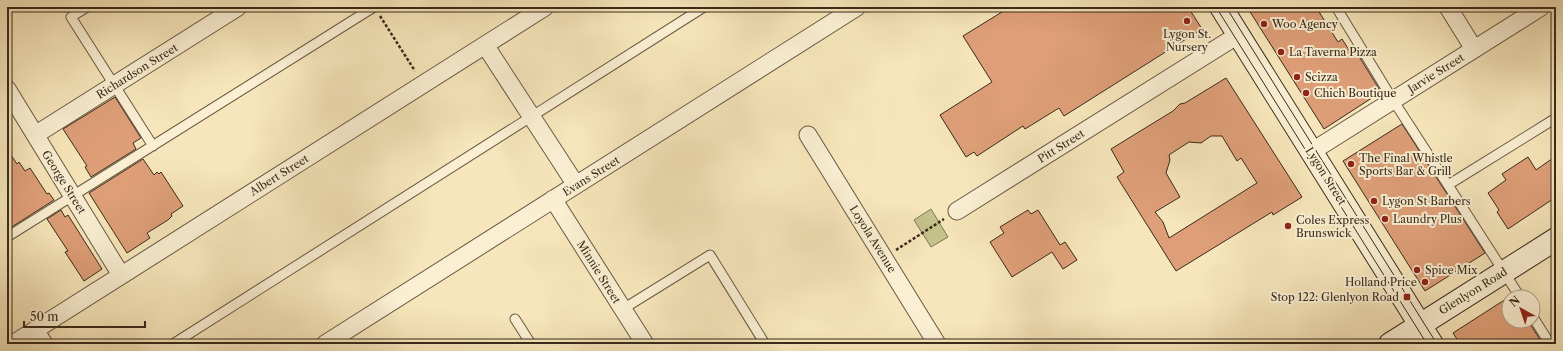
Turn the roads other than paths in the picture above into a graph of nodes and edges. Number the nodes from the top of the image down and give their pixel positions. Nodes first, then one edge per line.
1 (87, 7) edge
2 (238, 7) edge
3 (546, 7) edge
4 (704, 7) edge
5 (857, 7) edge
6 (1221, 7) edge
7 (1336, 7) edge
8 (1448, 7) edge
9 (1541, 7) edge
10 (376, 10) edge
11 (1238, 35) junction
12 (485, 45) junction
13 (1474, 49) junction
14 (114, 85) junction
15 (7, 89) edge
16 (1393, 100) junction
17 (531, 116) junction
18 (1556, 118) edge
19 (35, 135) junction
20 (808, 135) dead end
21 (153, 146) junction
22 (1311, 152) junction
23 (576, 185) junction
24 (1448, 185) junction
25 (73, 196) junction
26 (553, 199) junction
27 (957, 211) road end
28 (7, 237) edge
29 (1556, 239) edge
30 (1504, 272) junction
31 (122, 275) junction
32 (1515, 289) edge
33 (623, 309) junction
34 (515, 319) dead end
35 (1419, 325) junction
36 (1541, 329) edge
37 (40, 337) edge
38 (13, 344) edge
39 (173, 344) edge
40 (325, 344) edge
41 (531, 344) edge
42 (645, 344) edge
43 (765, 344) edge
44 (937, 344) edge
45 (1390, 344) edge
46 (1432, 344) edge
47 (1550, 344) edge

1 - 14 lane
2 - 14 street, Richardson Street
3 - 12 street, Albert Street
4 - 17 lane
5 - 23 street, Evans Street
6 - 11 street, Lygon Street
7 - 16 lane
8 - 13 street
9 - 13 street, Jarvie Street
10 - 21 lane
11 - 22 street, Lygon Street
11 - 27 street, Pitt Street
12 - 17 street
12 - 31 street, Albert Street
13 - 16 street, Jarvie Street
14 - 19 street, Richardson Street
14 - 21 lane
15 - 19 street, George Street
16 - 22 street, Jarvie Street
16 - 24 lane
17 - 23 street
17 - 39 lane
18 - 24 lane
19 - 25 street, George Street
20 - 44 street, Loyola Avenue
21 - 25 lane
22 - 35 street, Lygon Street
23 - 26 street, Evans Street
24 - 30 lane
25 - 28 lane
25 - 31 street, George Street
26 - 33 street, Minnie Street
26 - 40 street, Evans Street
29 - 30 street, Glenlyon Road
30 - 32 lane
30 - 35 street, Glenlyon Road
31 - 37 street, Albert Street
33 - 42 street, Minnie Street
33 - 43 lane
34 - 41 lane
35 - 45 street, Glenlyon Road
35 - 46 street, Lygon Street
36 - 47 lane
37 - 38 street, Albert Street

